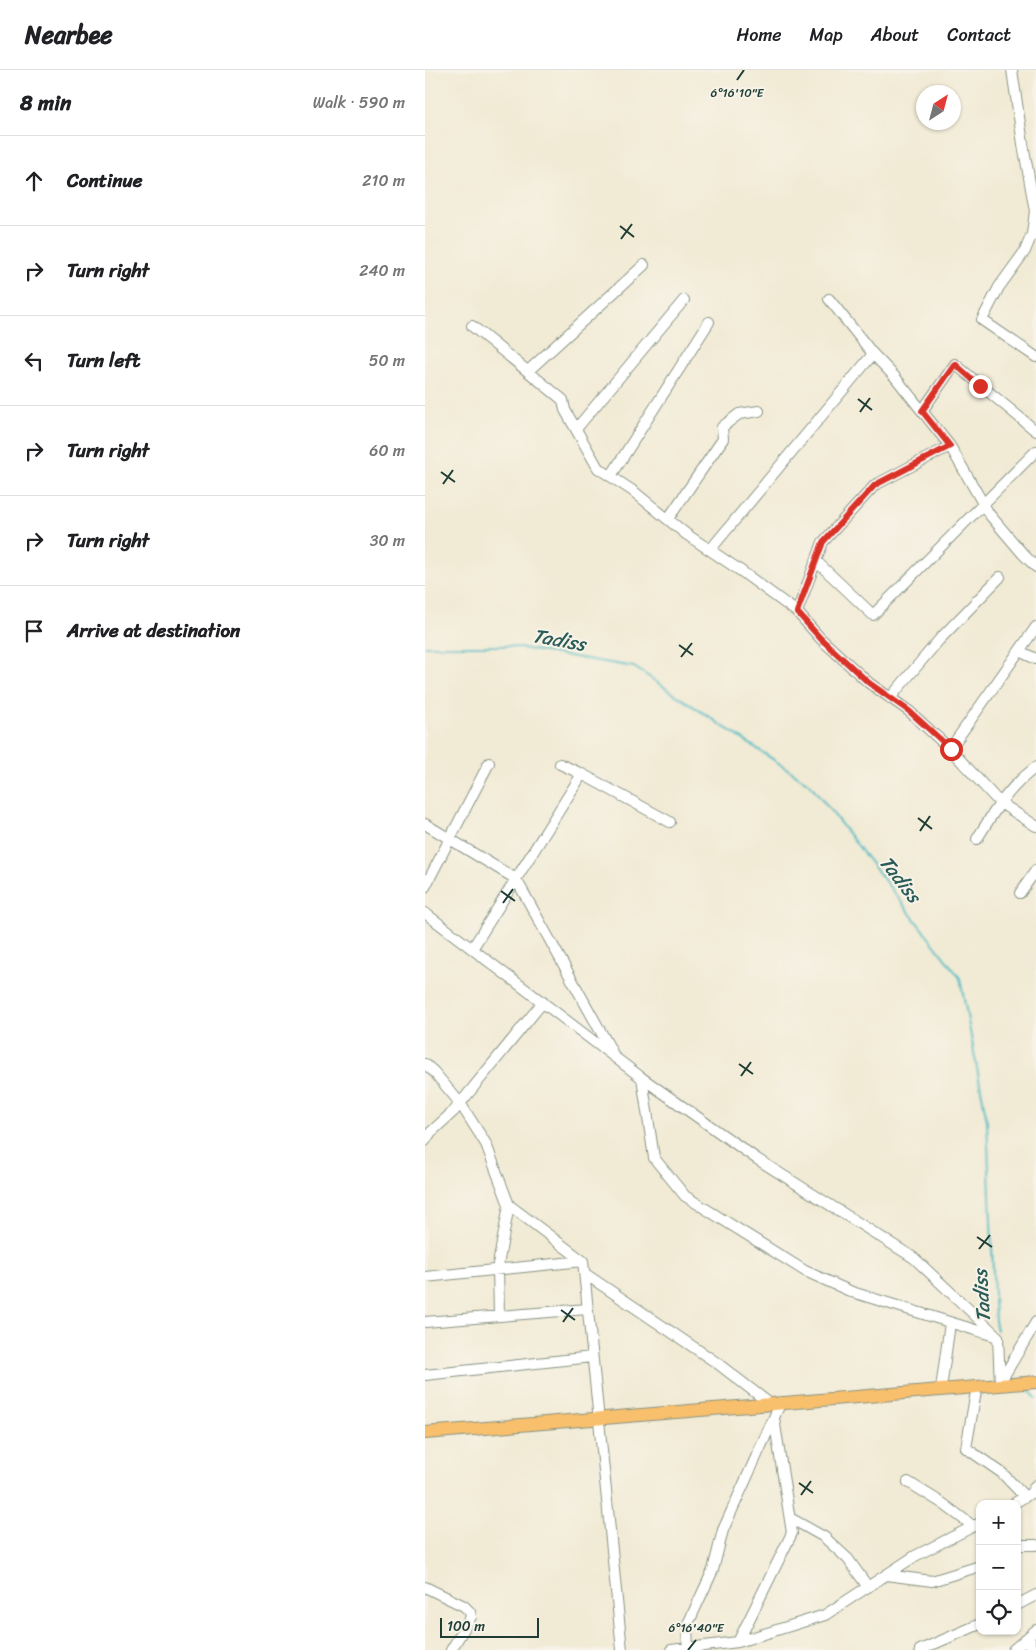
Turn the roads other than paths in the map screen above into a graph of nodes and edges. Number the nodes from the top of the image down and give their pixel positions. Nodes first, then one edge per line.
1 (1012, 70) edge
2 (645, 265) dead end
3 (829, 299) dead end
4 (684, 300) dead end
5 (709, 322) dead end
6 (472, 326) dead end
7 (873, 354) junction
8 (1035, 355) edge
9 (528, 371) junction
10 (759, 411) dead end
11 (922, 411) junction
12 (576, 429) junction
13 (1036, 431) edge
14 (950, 446) junction
15 (1036, 452) edge
16 (611, 476) junction
17 (983, 504) junction
18 (668, 519) junction
19 (710, 550) junction
20 (816, 561) junction
21 (1036, 566) edge
22 (1000, 577) dead end
23 (797, 612) junction
24 (1036, 627) edge
25 (1019, 651) junction
26 (1036, 659) edge
27 (890, 698) junction
28 (951, 749) junction
29 (489, 763) dead end
30 (560, 764) dead end
31 (1036, 768) edge
32 (582, 774) junction
33 (999, 802) junction
34 (670, 822) dead end
35 (425, 824) edge
36 (1036, 826) edge
37 (977, 839) dead end
38 (449, 840) junction
39 (1036, 870) edge
40 (516, 879) junction
41 (425, 887) edge
42 (1020, 893) dead end
43 (425, 914) edge
44 (472, 950) junction
45 (543, 1002) junction
46 (615, 1057) junction
47 (425, 1064) edge
48 (642, 1078) junction
49 (460, 1103) junction
50 (425, 1141) edge
51 (509, 1205) junction
52 (583, 1261) junction
53 (498, 1270) junction
54 (584, 1273) junction
55 (425, 1277) edge
56 (587, 1309) junction
57 (499, 1316) junction
58 (425, 1322) edge
59 (1036, 1322) edge
60 (950, 1323) junction
61 (998, 1337) junction
62 (592, 1357) junction
63 (425, 1375) edge
64 (1036, 1382) edge
65 (1000, 1383) junction
66 (977, 1386) junction
67 (941, 1389) junction
68 (775, 1403) junction
69 (598, 1417) junction
70 (774, 1418) junction
71 (425, 1433) edge
72 (908, 1482) dead end
73 (1036, 1485) edge
74 (1025, 1497) junction
75 (1020, 1500) edge
76 (790, 1518) junction
77 (976, 1525) edge
78 (1021, 1545) edge
79 (1036, 1545) edge
80 (976, 1567) edge
81 (886, 1575) junction
82 (425, 1587) edge
83 (868, 1587) junction
84 (1036, 1595) edge
85 (1021, 1603) edge
86 (976, 1626) edge
87 (1033, 1633) edge
88 (739, 1642) junction
89 (689, 1649) edge
90 (451, 1650) edge
91 (622, 1650) edge
92 (671, 1650) edge
93 (921, 1650) edge
94 (1013, 1650) edge
95 (1030, 1650) edge

1 - 8 street
2 - 9 street
3 - 7 street
4 - 12 street
5 - 16 street
6 - 9 street
7 - 11 street
7 - 19 street
9 - 12 street
10 - 18 street
11 - 13 street
11 - 14 street
12 - 16 street
14 - 17 street
14 - 20 street
15 - 17 street
16 - 18 street
17 - 20 street
17 - 21 street
18 - 19 street
19 - 23 street
20 - 23 street
22 - 27 street
23 - 27 street
24 - 25 street
25 - 26 street
25 - 28 street
27 - 28 street
28 - 33 street
29 - 38 street
30 - 32 street
31 - 33 street
32 - 34 street
32 - 40 street
33 - 36 street
33 - 37 street
35 - 38 street
38 - 40 street
38 - 41 street
39 - 42 street
40 - 44 street
40 - 46 street
43 - 44 street
44 - 45 street
45 - 46 street
45 - 49 street
46 - 48 street
47 - 49 street
48 - 60 street
48 - 61 street
49 - 50 street
49 - 51 street
51 - 52 street
51 - 53 street
52 - 53 street
52 - 54 street
53 - 55 street
53 - 57 street
54 - 56 street
54 - 68 street
56 - 57 street
56 - 62 street
57 - 58 street
59 - 65 street
60 - 61 street
60 - 67 street
61 - 65 street
62 - 63 street
62 - 69 street
64 - 65 main road
65 - 66 main road
66 - 67 main road
66 - 74 street
67 - 68 main road
68 - 69 main road
68 - 70 street
69 - 71 main road
69 - 91 street
70 - 76 street
70 - 89 street
72 - 77 street
73 - 74 street
74 - 75 street
76 - 83 street
76 - 88 street
77 - 81 street
78 - 79 street
80 - 81 street
81 - 83 street
82 - 90 street
83 - 88 street
84 - 85 street
86 - 93 street
87 - 94 street
87 - 95 street
88 - 89 street
89 - 92 street

